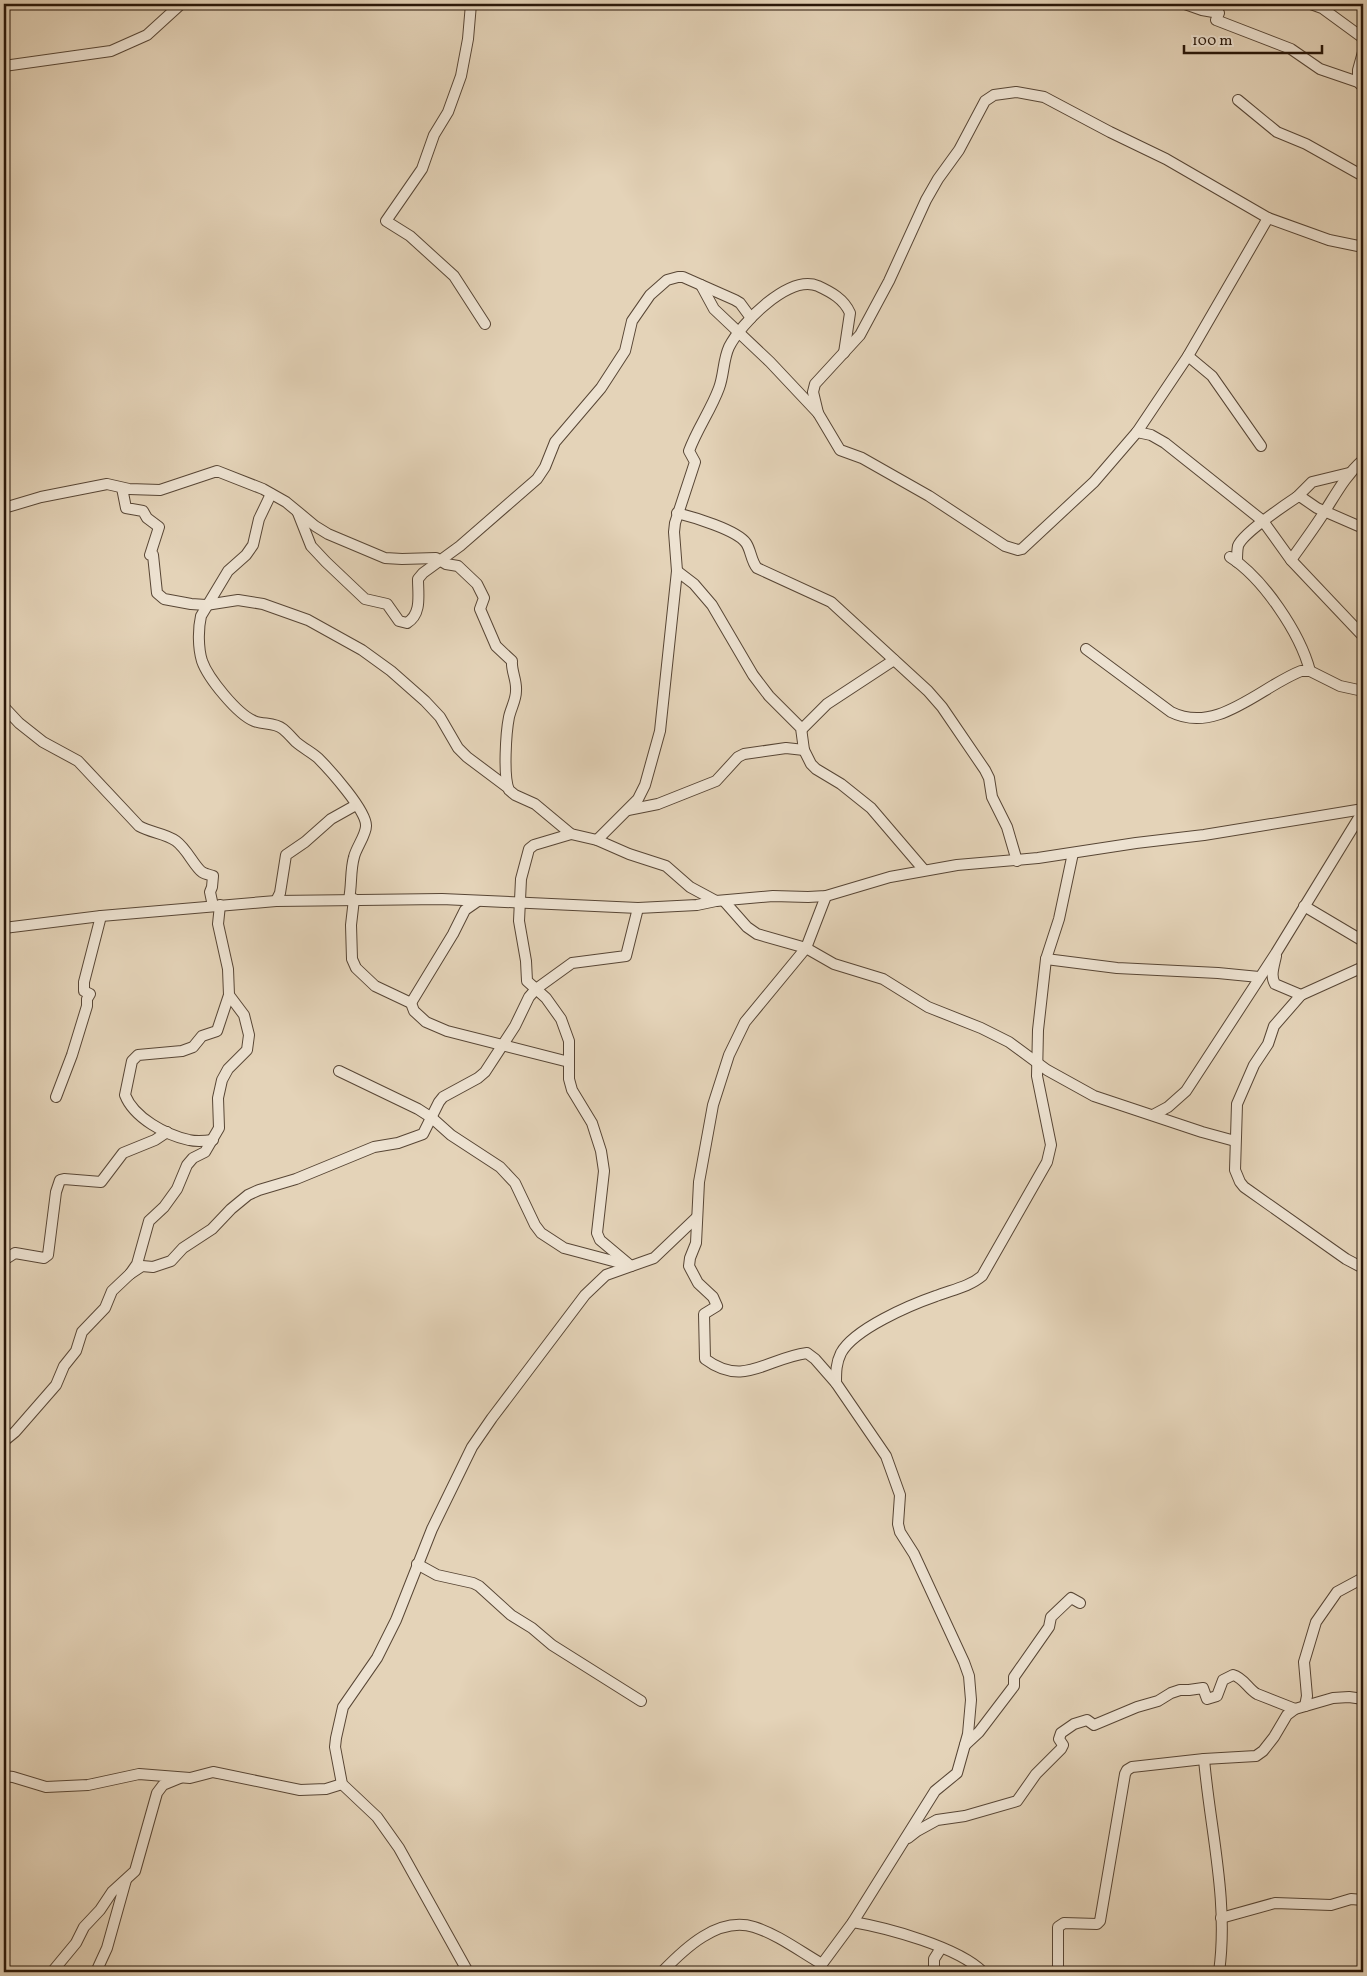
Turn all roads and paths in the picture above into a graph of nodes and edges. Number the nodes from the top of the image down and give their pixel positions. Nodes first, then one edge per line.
1 (181, 4) edge
2 (470, 4) edge
3 (1185, 4) edge
4 (1310, 4) edge
5 (1363, 38) edge
6 (1363, 52) edge
7 (4, 66) edge
8 (1361, 84) edge
9 (1238, 100) dead end
10 (1363, 176) edge
11 (1268, 218) junction
12 (1363, 248) edge
13 (701, 285) junction
14 (750, 318) junction
15 (485, 324) dead end
16 (737, 332) junction
17 (844, 352) junction
18 (1188, 356) junction
19 (818, 414) junction
20 (1137, 432) junction
21 (1261, 446) dead end
22 (1363, 460) edge
23 (1349, 473) junction
24 (122, 488) junction
25 (271, 494) junction
26 (1297, 497) junction
27 (4, 508) edge
28 (296, 509) junction
29 (1326, 510) junction
30 (677, 513) junction
31 (1263, 522) junction
32 (1363, 528) edge
33 (441, 560) junction
34 (1292, 560) junction
35 (677, 571) junction
36 (206, 605) junction
37 (1363, 636) edge
38 (1086, 649) dead end
39 (894, 660) junction
40 (1310, 671) junction
41 (1363, 691) edge
42 (4, 706) edge
43 (802, 729) junction
44 (804, 750) junction
45 (507, 787) junction
46 (356, 805) junction
47 (628, 810) junction
48 (1363, 810) edge
49 (571, 834) junction
50 (597, 840) junction
51 (1073, 853) junction
52 (1017, 861) junction
53 (924, 870) junction
54 (826, 896) junction
55 (352, 899) junction
56 (276, 901) junction
57 (478, 901) junction
58 (720, 901) junction
59 (519, 903) junction
60 (216, 906) junction
61 (1304, 906) junction
62 (638, 908) junction
63 (102, 916) junction
64 (4, 928) edge
65 (1363, 941) edge
66 (806, 948) junction
67 (1276, 953) junction
68 (1046, 959) junction
69 (1363, 967) edge
70 (1259, 977) junction
71 (536, 989) junction
72 (229, 995) junction
73 (1301, 996) junction
74 (410, 1003) junction
75 (502, 1044) junction
76 (1037, 1061) junction
77 (569, 1062) junction
78 (339, 1071) dead end
79 (56, 1097) dead end
80 (1153, 1115) junction
81 (432, 1118) junction
82 (168, 1132) junction
83 (213, 1140) junction
84 (1234, 1141) junction
85 (697, 1217) junction
86 (4, 1260) edge
87 (631, 1266) junction
88 (1363, 1268) edge
89 (130, 1274) junction
90 (836, 1383) junction
91 (4, 1441) edge
92 (417, 1564) junction
93 (1363, 1578) edge
94 (1080, 1603) dead end
95 (1363, 1700) edge
96 (641, 1701) dead end
97 (1300, 1707) junction
98 (964, 1746) junction
99 (1204, 1759) junction
100 (4, 1776) edge
101 (180, 1778) junction
102 (342, 1784) junction
103 (903, 1842) junction
104 (126, 1880) junction
105 (1363, 1900) edge
106 (1221, 1918) junction
107 (853, 1922) junction
108 (941, 1948) junction
109 (821, 1968) edge
110 (52, 1972) edge
111 (96, 1972) edge
112 (468, 1972) edge
113 (662, 1972) edge
114 (934, 1972) edge
115 (983, 1972) edge
116 (1058, 1972) edge
117 (1219, 1972) edge

1 - 7 street
2 - 15 street
3 - 8 street
4 - 5 street
6 - 8 street
9 - 10 street
11 - 12 street
11 - 17 street
11 - 18 street
13 - 14 street
13 - 16 street
13 - 33 street
14 - 16 street
14 - 17 street
16 - 19 street
16 - 30 street
17 - 19 street
18 - 20 street
18 - 21 street
19 - 20 street
20 - 31 street
22 - 23 street
23 - 26 street
23 - 29 street
24 - 25 street
24 - 27 street
24 - 36 street
25 - 28 street
25 - 36 street
26 - 29 street
26 - 31 street
28 - 33 street
28 - 33 street
29 - 32 street
29 - 34 street
30 - 35 street
30 - 39 street
31 - 34 street
31 - 40 street
33 - 45 street
34 - 37 street
35 - 43 street
35 - 47 street
36 - 45 street
36 - 46 street
38 - 40 street
39 - 43 street
39 - 52 street
40 - 41 street
42 - 60 street
43 - 44 street
44 - 47 street
44 - 53 street
45 - 49 street
46 - 55 street
46 - 56 street
47 - 50 street
48 - 51 street
48 - 61 street
49 - 50 street
49 - 59 street
50 - 58 street
51 - 52 street
51 - 68 street
52 - 53 street
53 - 54 street
54 - 58 street
54 - 66 street
55 - 56 street
55 - 57 street
55 - 74 street
56 - 60 street
57 - 59 street
57 - 74 street
58 - 62 street
58 - 66 street
59 - 62 street
59 - 71 street
60 - 63 street
60 - 72 street
61 - 65 street
61 - 67 street
62 - 71 street
63 - 64 street
63 - 79 street
66 - 76 street
66 - 85 street
67 - 70 street
67 - 73 street
68 - 70 street
68 - 76 street
69 - 73 street
70 - 80 street
71 - 75 street
71 - 77 street
72 - 82 street
72 - 83 street
73 - 84 street
74 - 75 street
75 - 77 street
75 - 81 street
76 - 80 street
76 - 90 street
77 - 87 street
78 - 81 street
80 - 84 street
81 - 87 street
81 - 89 street
82 - 83 street
82 - 86 street
83 - 89 street
84 - 88 street
85 - 87 street
85 - 90 street
87 - 92 street
89 - 91 street
90 - 98 street
92 - 96 street
92 - 102 street
93 - 97 street
94 - 98 street
95 - 97 street
97 - 99 street
97 - 103 street
98 - 103 street
99 - 106 street
99 - 116 street
100 - 101 street
101 - 102 street
101 - 104 street
102 - 112 street
103 - 107 street
104 - 110 street
104 - 111 street
105 - 106 street
106 - 117 street
107 - 108 street
107 - 109 street
108 - 114 street
108 - 115 street
109 - 113 street

